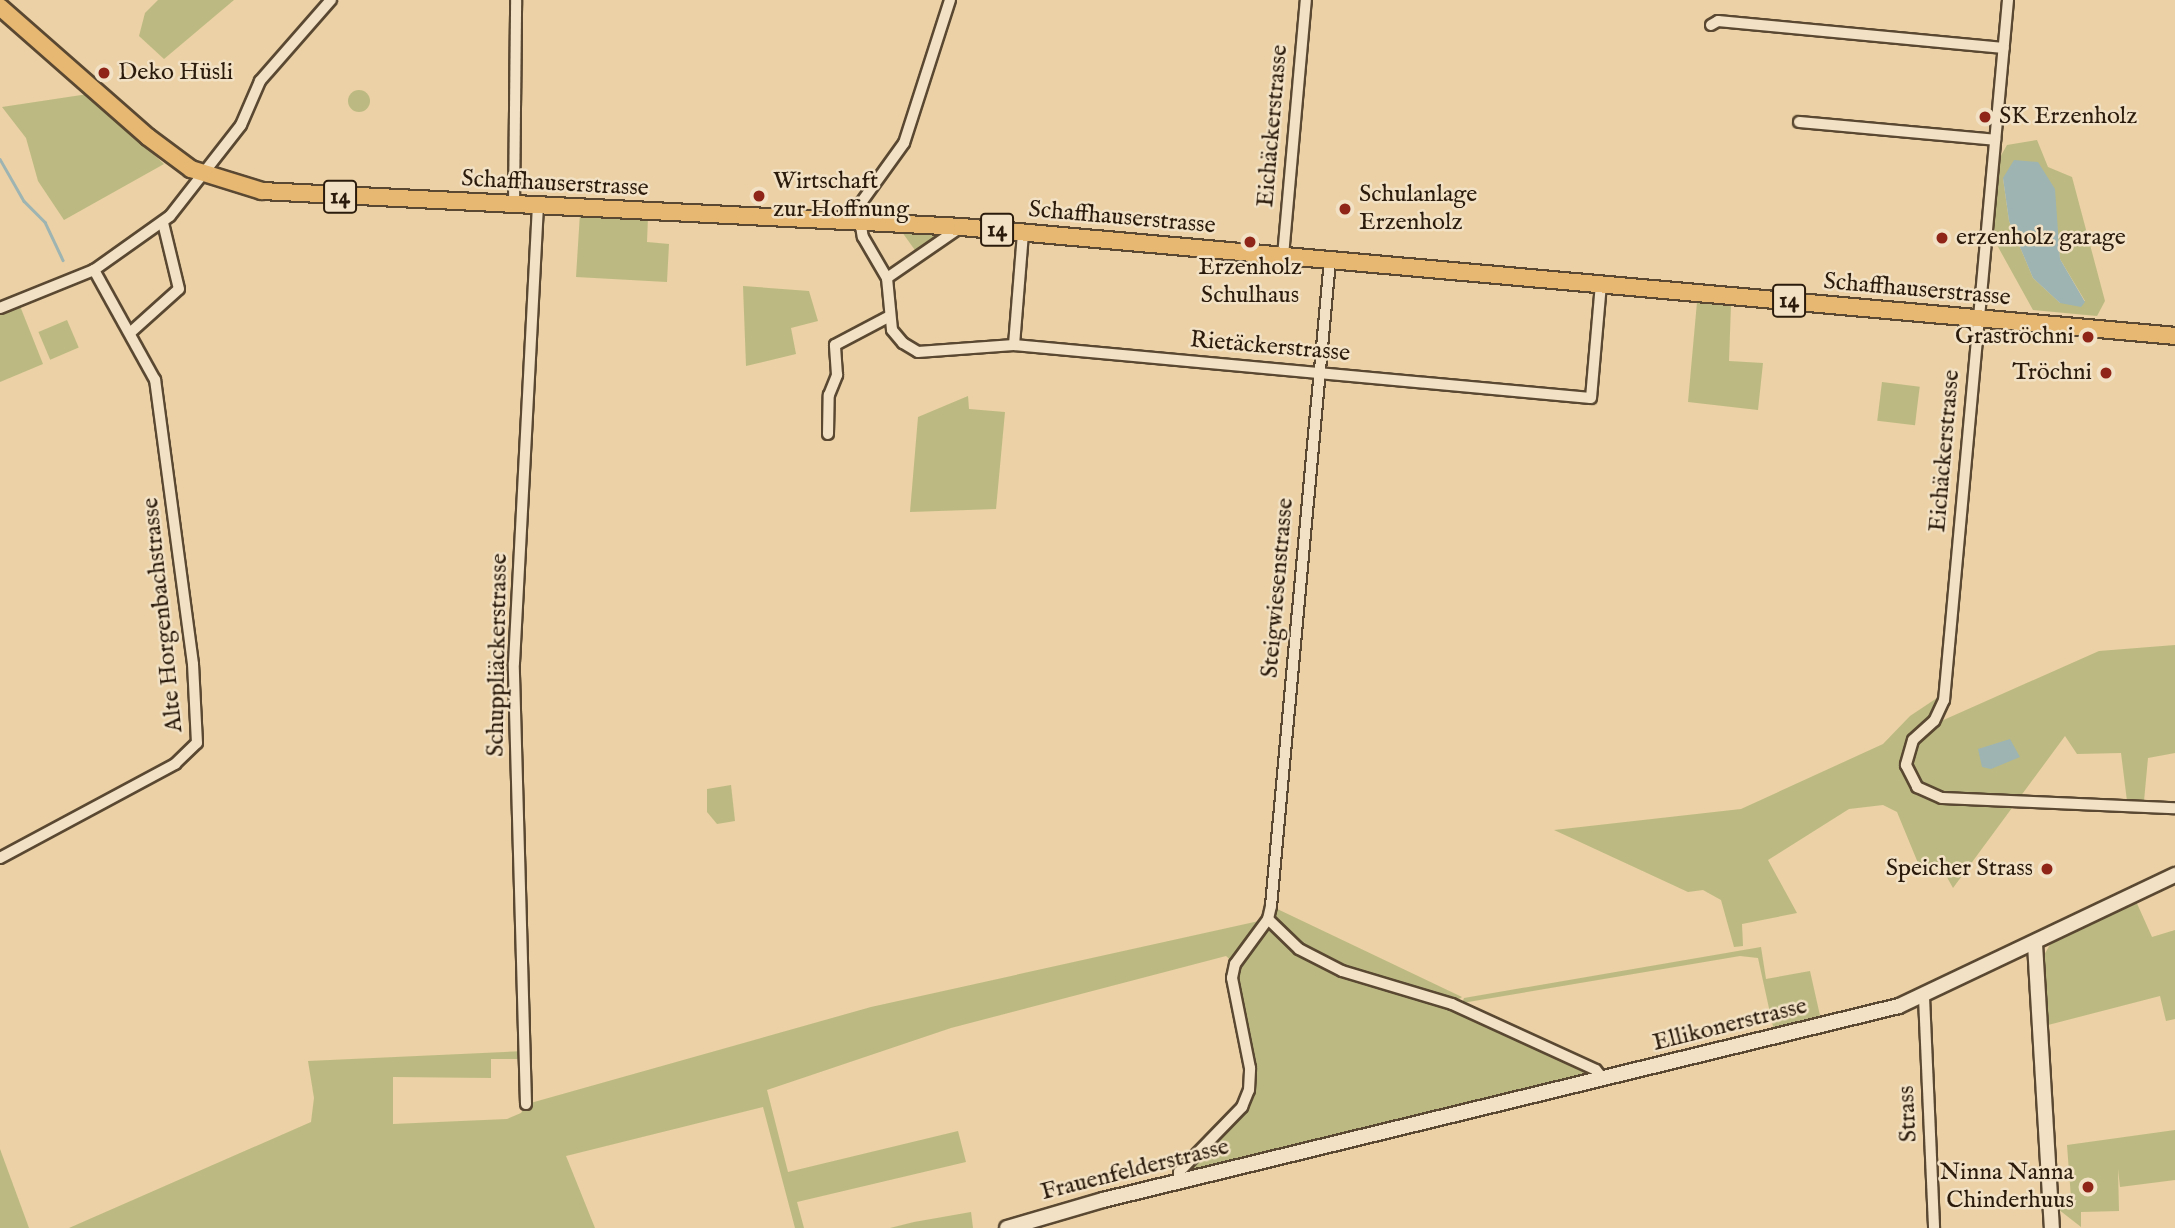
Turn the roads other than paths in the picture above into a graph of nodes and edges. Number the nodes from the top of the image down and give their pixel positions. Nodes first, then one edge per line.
1 (331, 0) edge
2 (516, 0) edge
3 (950, 0) edge
4 (1306, 0) edge
5 (2008, 0) edge
6 (0, 7) edge
7 (1710, 25) dead end
8 (2004, 48) junction
9 (1800, 122) dead end
10 (1995, 139) junction
11 (204, 176) junction
12 (514, 205) junction
13 (538, 206) junction
14 (163, 222) junction
15 (860, 222) junction
16 (961, 227) junction
17 (1023, 232) junction
18 (1283, 256) junction
19 (1330, 260) junction
20 (94, 270) junction
21 (887, 278) junction
22 (1601, 284) junction
23 (0, 308) edge
24 (888, 317) junction
25 (1978, 318) junction
26 (131, 332) junction
27 (2175, 336) edge
28 (1014, 345) junction
29 (1320, 373) junction
30 (828, 434) dead end
31 (2175, 808) edge
32 (0, 858) edge
33 (2175, 875) edge
34 (1268, 919) junction
35 (2035, 943) junction
36 (1924, 997) junction
37 (1603, 1079) junction
38 (527, 1104) dead end
39 (1274, 1159) joint
40 (1179, 1182) junction
41 (1007, 1228) edge
42 (1934, 1228) edge
43 (2052, 1228) edge

1 - 11 street
2 - 12 street
3 - 15 street
4 - 18 street, Eichäckerstrasse
5 - 8 street, Eichäckerstrasse
6 - 11 main road, Schaffhauserstrasse / 14
7 - 8 street
8 - 10 street, Eichäckerstrasse
9 - 10 street
10 - 25 street, Eichäckerstrasse
11 - 12 main road, Schaffhauserstrasse / 14
11 - 14 street
12 - 13 main road, Schaffhauserstrasse / 14
13 - 15 main road, Schaffhauserstrasse / 14
13 - 38 street, Schuppliäckerstrasse
14 - 20 street
14 - 26 street
15 - 16 main road, Schaffhauserstrasse / 14
15 - 21 street
16 - 17 main road, Schaffhauserstrasse / 14
16 - 21 street
17 - 18 main road, Schaffhauserstrasse / 14
17 - 28 street
18 - 19 main road, Schaffhauserstrasse / 14
19 - 22 main road, Schaffhauserstrasse / 14
19 - 29 street, Steigwiesenstrasse
20 - 23 street
20 - 26 street, Alte Horgenbachstrasse
21 - 24 street
22 - 25 main road, Schaffhauserstrasse / 14
22 - 29 street, Rietäckerstrasse
24 - 28 street, Rietäckerstrasse
24 - 30 street
25 - 27 main road, Schaffhauserstrasse / 14
25 - 31 street, Eichäckerstrasse
26 - 32 street, Alte Horgenbachstrasse
28 - 29 street, Rietäckerstrasse
29 - 34 street, Steigwiesenstrasse
33 - 35 street, Ellikonerstrasse
34 - 37 street
34 - 40 street
35 - 36 street, Ellikonerstrasse
35 - 43 street
36 - 37 street, Ellikonerstrasse
36 - 42 street, Strass
37 - 39 street, Ellikonerstrasse
39 - 40 street, Frauenfelderstrasse
40 - 41 street, Frauenfelderstrasse

